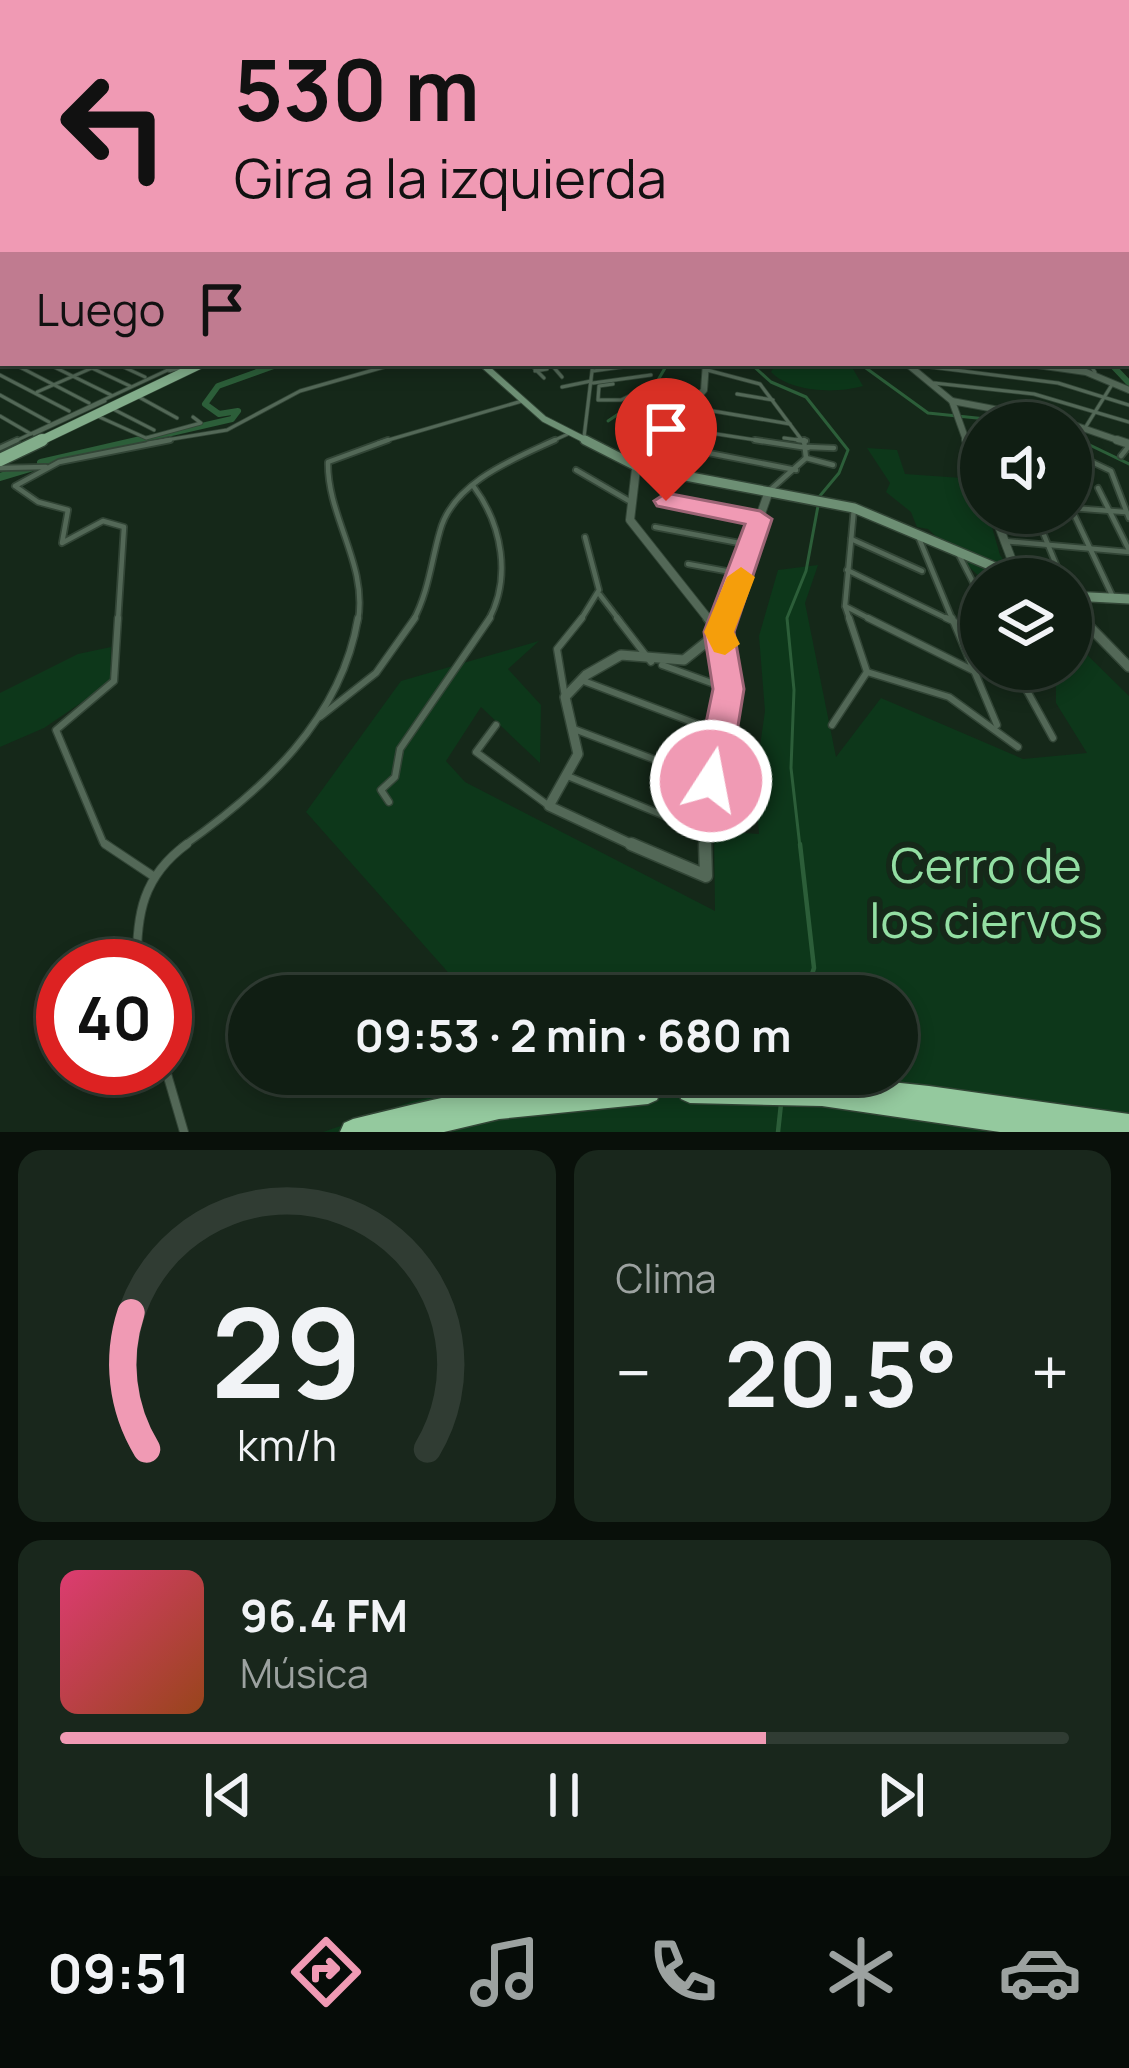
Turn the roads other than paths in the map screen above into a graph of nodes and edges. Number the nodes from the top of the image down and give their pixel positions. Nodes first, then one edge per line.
1 (14, 366) edge
2 (52, 366) edge
3 (88, 366) edge
4 (122, 366) edge
5 (390, 366) edge
6 (482, 366) edge
7 (531, 366) edge
8 (548, 366) edge
9 (593, 366) edge
10 (629, 366) edge
11 (734, 366) edge
12 (910, 366) edge
13 (931, 366) edge
14 (1071, 366) edge
15 (1091, 366) edge
16 (707, 367) edge
17 (92, 368) junction
18 (176, 369) edge
19 (535, 371) junction
20 (593, 371) junction
21 (1095, 372) dead end
22 (568, 373) dead end
23 (731, 374) junction
24 (0, 375) edge
25 (651, 375) dead end
26 (74, 376) junction
27 (544, 378) dead end
28 (149, 379) junction
29 (13, 381) junction
30 (593, 382) junction
31 (934, 382) junction
32 (1113, 382) junction
33 (614, 383) dead end
34 (54, 385) junction
35 (580, 385) junction
36 (0, 387) edge
37 (562, 387) dead end
38 (646, 388) dead end
39 (1129, 390) edge
40 (132, 391) junction
41 (595, 392) junction
42 (34, 393) junction
43 (737, 394) dead end
44 (0, 395) edge
45 (577, 395) dead end
46 (1105, 395) junction
47 (775, 400) junction
48 (952, 400) junction
49 (521, 401) junction
50 (962, 402) edge
51 (101, 405) junction
52 (1129, 405) edge
53 (689, 407) junction
54 (1095, 411) junction
55 (74, 414) junction
56 (0, 416) edge
57 (647, 416) dead end
58 (1092, 416) edge
59 (193, 417) dead end
60 (177, 418) dead end
61 (1129, 422) edge
62 (52, 424) junction
63 (794, 424) junction
64 (960, 424) edge
65 (671, 427) junction
66 (154, 430) dead end
67 (1092, 431) edge
68 (29, 434) junction
69 (568, 434) junction
70 (784, 438) dead end
71 (582, 441) junction
72 (1129, 445) edge
73 (653, 446) junction
74 (807, 446) junction
75 (834, 448) dead end
76 (1121, 456) dead end
77 (0, 458) edge
78 (806, 458) junction
79 (1092, 462) edge
80 (833, 465) dead end
81 (46, 467) junction
82 (637, 468) junction
83 (576, 470) dead end
84 (796, 470) junction
85 (474, 487) junction
86 (1098, 488) dead end
87 (768, 492) junction
88 (666, 501) dead end
89 (631, 502) junction
90 (853, 509) junction
91 (1092, 510) edge
92 (1110, 511) junction
93 (1127, 515) edge
94 (760, 519) junction
95 (656, 527) dead end
96 (1001, 534) edge
97 (1044, 534) edge
98 (1083, 534) edge
99 (585, 537) dead end
100 (918, 537) junction
101 (851, 538) junction
102 (1004, 542) junction
103 (751, 545) junction
104 (1049, 545) junction
105 (1089, 548) junction
106 (1129, 551) edge
107 (959, 554) junction
108 (961, 558) edge
109 (968, 558) edge
110 (1010, 558) edge
111 (1054, 558) edge
112 (688, 564) dead end
113 (847, 570) junction
114 (922, 572) dead end
115 (742, 574) junction
116 (599, 595) junction
117 (1114, 600) junction
118 (1092, 601) edge
119 (1129, 601) edge
120 (1092, 602) edge
121 (845, 606) junction
122 (729, 615) junction
123 (711, 617) junction
124 (955, 622) junction
125 (1092, 622) edge
126 (719, 632) junction
127 (960, 635) edge
128 (657, 663) junction
129 (960, 664) edge
130 (1127, 664) edge
131 (867, 671) junction
132 (581, 680) junction
133 (728, 689) junction
134 (982, 690) edge
135 (1027, 690) edge
136 (565, 697) junction
137 (987, 703) junction
138 (974, 707) junction
139 (320, 717) junction
140 (496, 725) dead end
141 (832, 725) dead end
142 (997, 725) junction
143 (574, 729) junction
144 (721, 734) junction
145 (1053, 738) dead end
146 (1018, 747) dead end
147 (570, 777) junction
148 (711, 781) junction
149 (389, 802) dead end
150 (549, 806) junction
151 (704, 832) junction
152 (153, 876) junction
153 (138, 939) edge
154 (173, 1095) edge
155 (1129, 1127) edge
156 (184, 1132) edge
157 (353, 1132) edge
158 (390, 1132) edge
159 (1087, 1132) edge

1 - 34 street
2 - 26 street
3 - 17 street
4 - 28 street
5 - 81 street
6 - 49 main road
7 - 19 street
8 - 19 street
8 - 22 street
9 - 20 street
10 - 20 street
11 - 23 street
12 - 31 street
13 - 46 street
14 - 32 street
15 - 21 street
16 - 23 street
16 - 53 street
17 - 26 street
17 - 40 street
18 - 28 street
18 - 40 main road
19 - 27 street
20 - 30 street
23 - 47 street
24 - 29 street
25 - 30 street
26 - 34 street
26 - 51 street
28 - 40 street
29 - 36 street
29 - 42 street
30 - 35 street
30 - 41 street
31 - 48 street
31 - 54 street
32 - 39 street
32 - 46 street
33 - 41 street
34 - 42 street
34 - 51 street
35 - 37 street
35 - 45 street
38 - 41 street
40 - 51 main road
40 - 60 street
41 - 71 street
42 - 55 street
43 - 47 street
44 - 62 street
46 - 52 street
46 - 54 street
47 - 63 street
48 - 50 street
48 - 64 street
49 - 69 main road
49 - 139 street
51 - 55 street
51 - 59 street
51 - 66 street
51 - 77 main road
53 - 63 street
53 - 65 street
54 - 58 street
54 - 61 street
55 - 62 street
56 - 68 street
57 - 73 street
62 - 68 street
63 - 74 street
65 - 73 street
65 - 74 street
67 - 72 street
68 - 77 street
69 - 71 main road
69 - 85 street
70 - 74 street
71 - 82 main road
72 - 76 street
73 - 82 street
73 - 84 street
74 - 75 street
74 - 78 street
77 - 81 street
78 - 80 street
78 - 84 street
79 - 93 street
81 - 152 street
82 - 87 main road
82 - 89 street
83 - 89 street
84 - 87 street
85 - 139 street
85 - 149 street
86 - 92 street
87 - 90 main road
87 - 94 street
88 - 94 street
89 - 123 street
90 - 100 main road
90 - 101 street
91 - 92 street
92 - 93 street
92 - 106 street
94 - 103 street
95 - 103 street
96 - 102 street
97 - 104 street
98 - 105 street
99 - 116 street
100 - 107 main road
100 - 124 street
101 - 113 street
101 - 114 street
102 - 104 street
102 - 110 street
103 - 115 street
104 - 105 street
104 - 111 street
105 - 106 street
105 - 117 street
107 - 108 street
107 - 109 main road
112 - 115 street
113 - 121 street
113 - 124 street
115 - 122 street
116 - 128 street
116 - 136 street
117 - 118 main road
117 - 119 main road
119 - 120 main road
121 - 129 street
121 - 131 street
122 - 123 street
122 - 126 street
123 - 126 street
124 - 127 street
125 - 130 street
126 - 128 street
126 - 133 street
128 - 132 street
128 - 133 street
131 - 138 street
131 - 141 street
132 - 136 street
132 - 144 street
133 - 144 street
134 - 137 street
135 - 145 street
136 - 143 street
137 - 138 street
137 - 142 street
138 - 142 street
139 - 152 street
140 - 150 street
142 - 146 street
143 - 147 street
143 - 148 street
144 - 148 street
147 - 150 street
147 - 151 street
148 - 151 street
150 - 151 street
152 - 153 street
154 - 156 street
155 - 157 highway
158 - 159 highway

